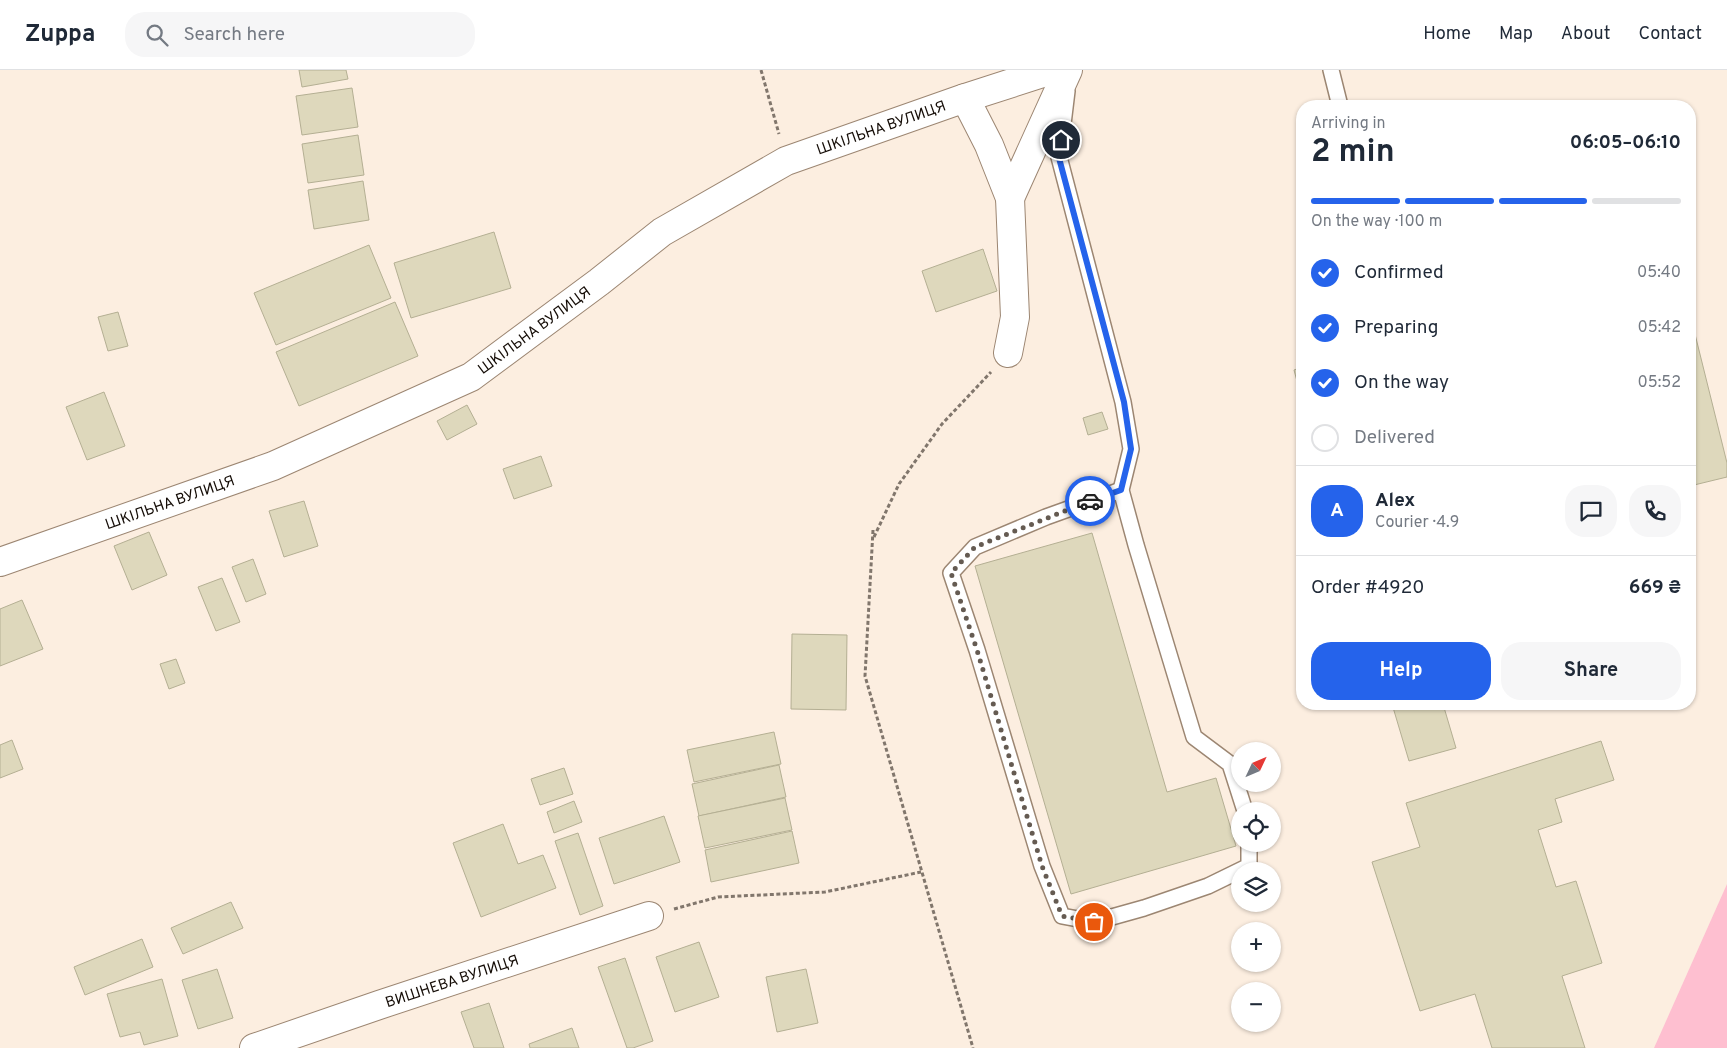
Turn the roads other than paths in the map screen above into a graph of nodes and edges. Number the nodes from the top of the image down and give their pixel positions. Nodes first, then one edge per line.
1 (1052, 70) edge
2 (1069, 70) edge
3 (1331, 70) edge
4 (965, 98) junction
5 (1338, 100) edge
6 (1010, 198) junction
7 (1008, 353) road end
8 (1121, 490) junction
9 (0, 562) edge
10 (1242, 802) edge
11 (1249, 852) edge
12 (649, 916) road end
13 (254, 1048) edge

1 - 4 street, ШКІЛЬНА ВУЛИЦЯ
2 - 6 street
2 - 8 lane
3 - 5 lane
4 - 6 street
4 - 9 street, ШКІЛЬНА ВУЛИЦЯ
6 - 7 street
8 - 10 lane
8 - 11 lane
12 - 13 street, ВИШНЕВА ВУЛИЦЯ

